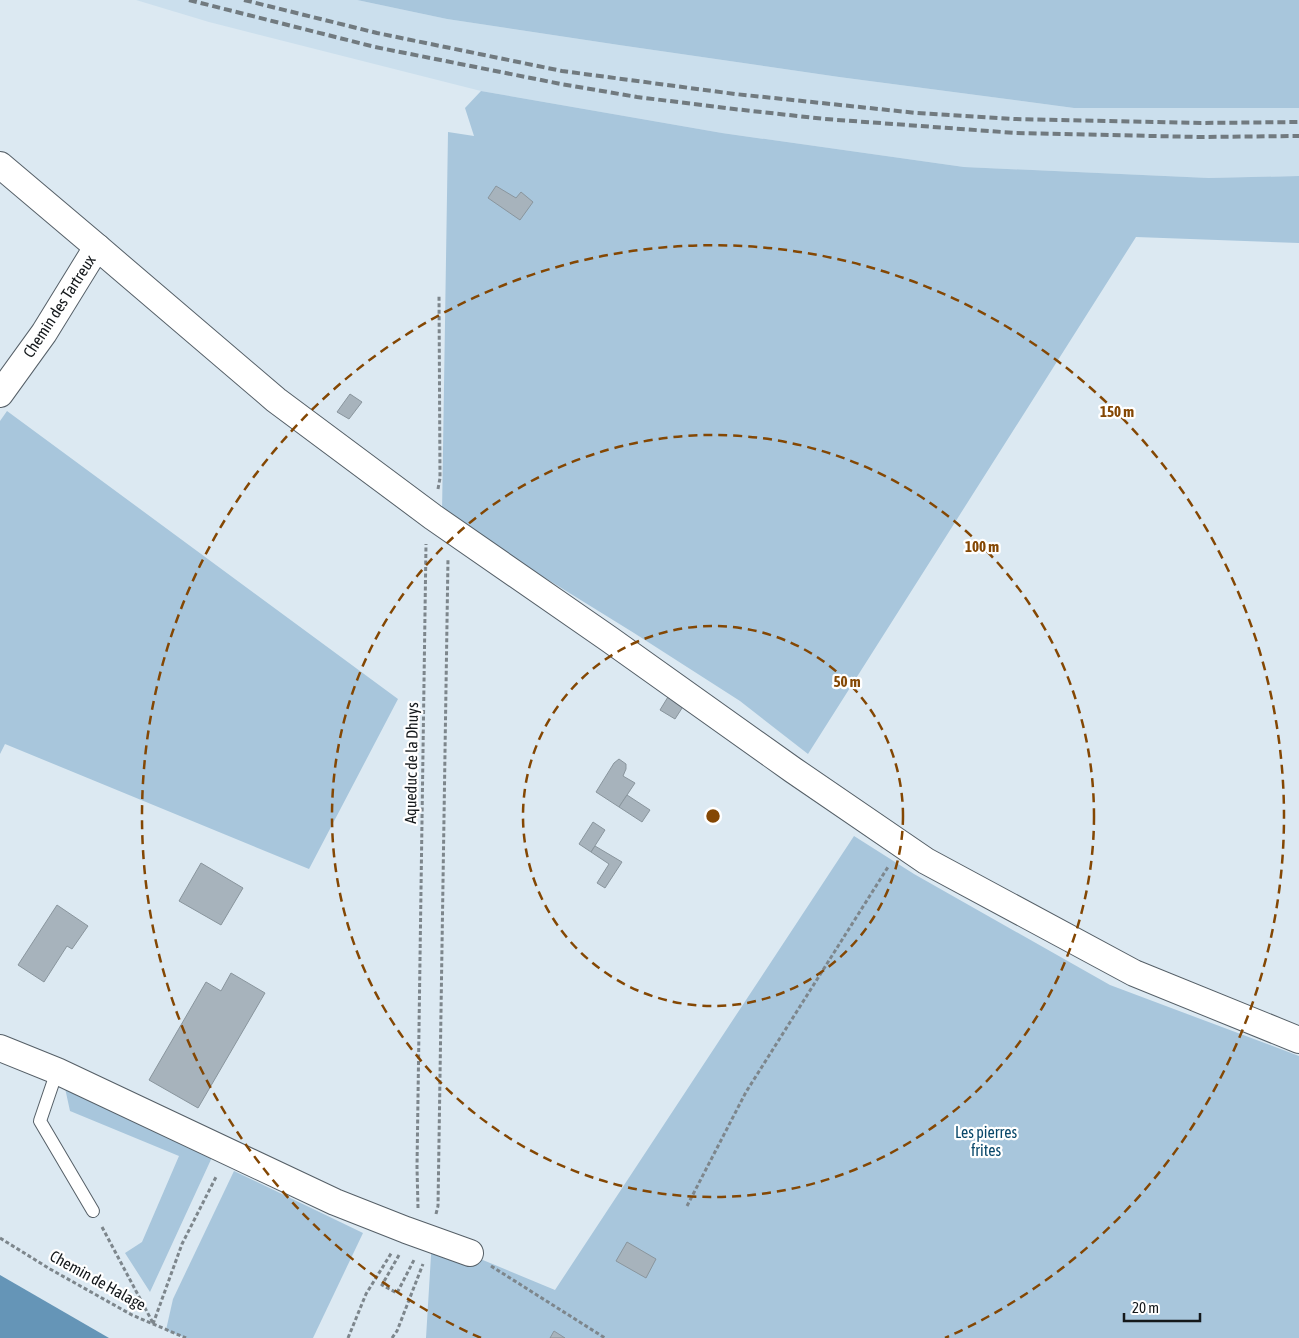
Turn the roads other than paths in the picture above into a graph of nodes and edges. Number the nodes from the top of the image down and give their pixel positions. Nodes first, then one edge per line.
1 (0, 165) edge
2 (97, 247) junction
3 (0, 394) edge
4 (1299, 1040) edge
5 (0, 1048) edge
6 (57, 1071) junction
7 (93, 1212) road end
8 (470, 1253) road end

1 - 2 street, Chemin des Tartreux
2 - 3 street, Chemin des Tartreux
2 - 4 street
5 - 6 street
6 - 7 lane
6 - 8 street

